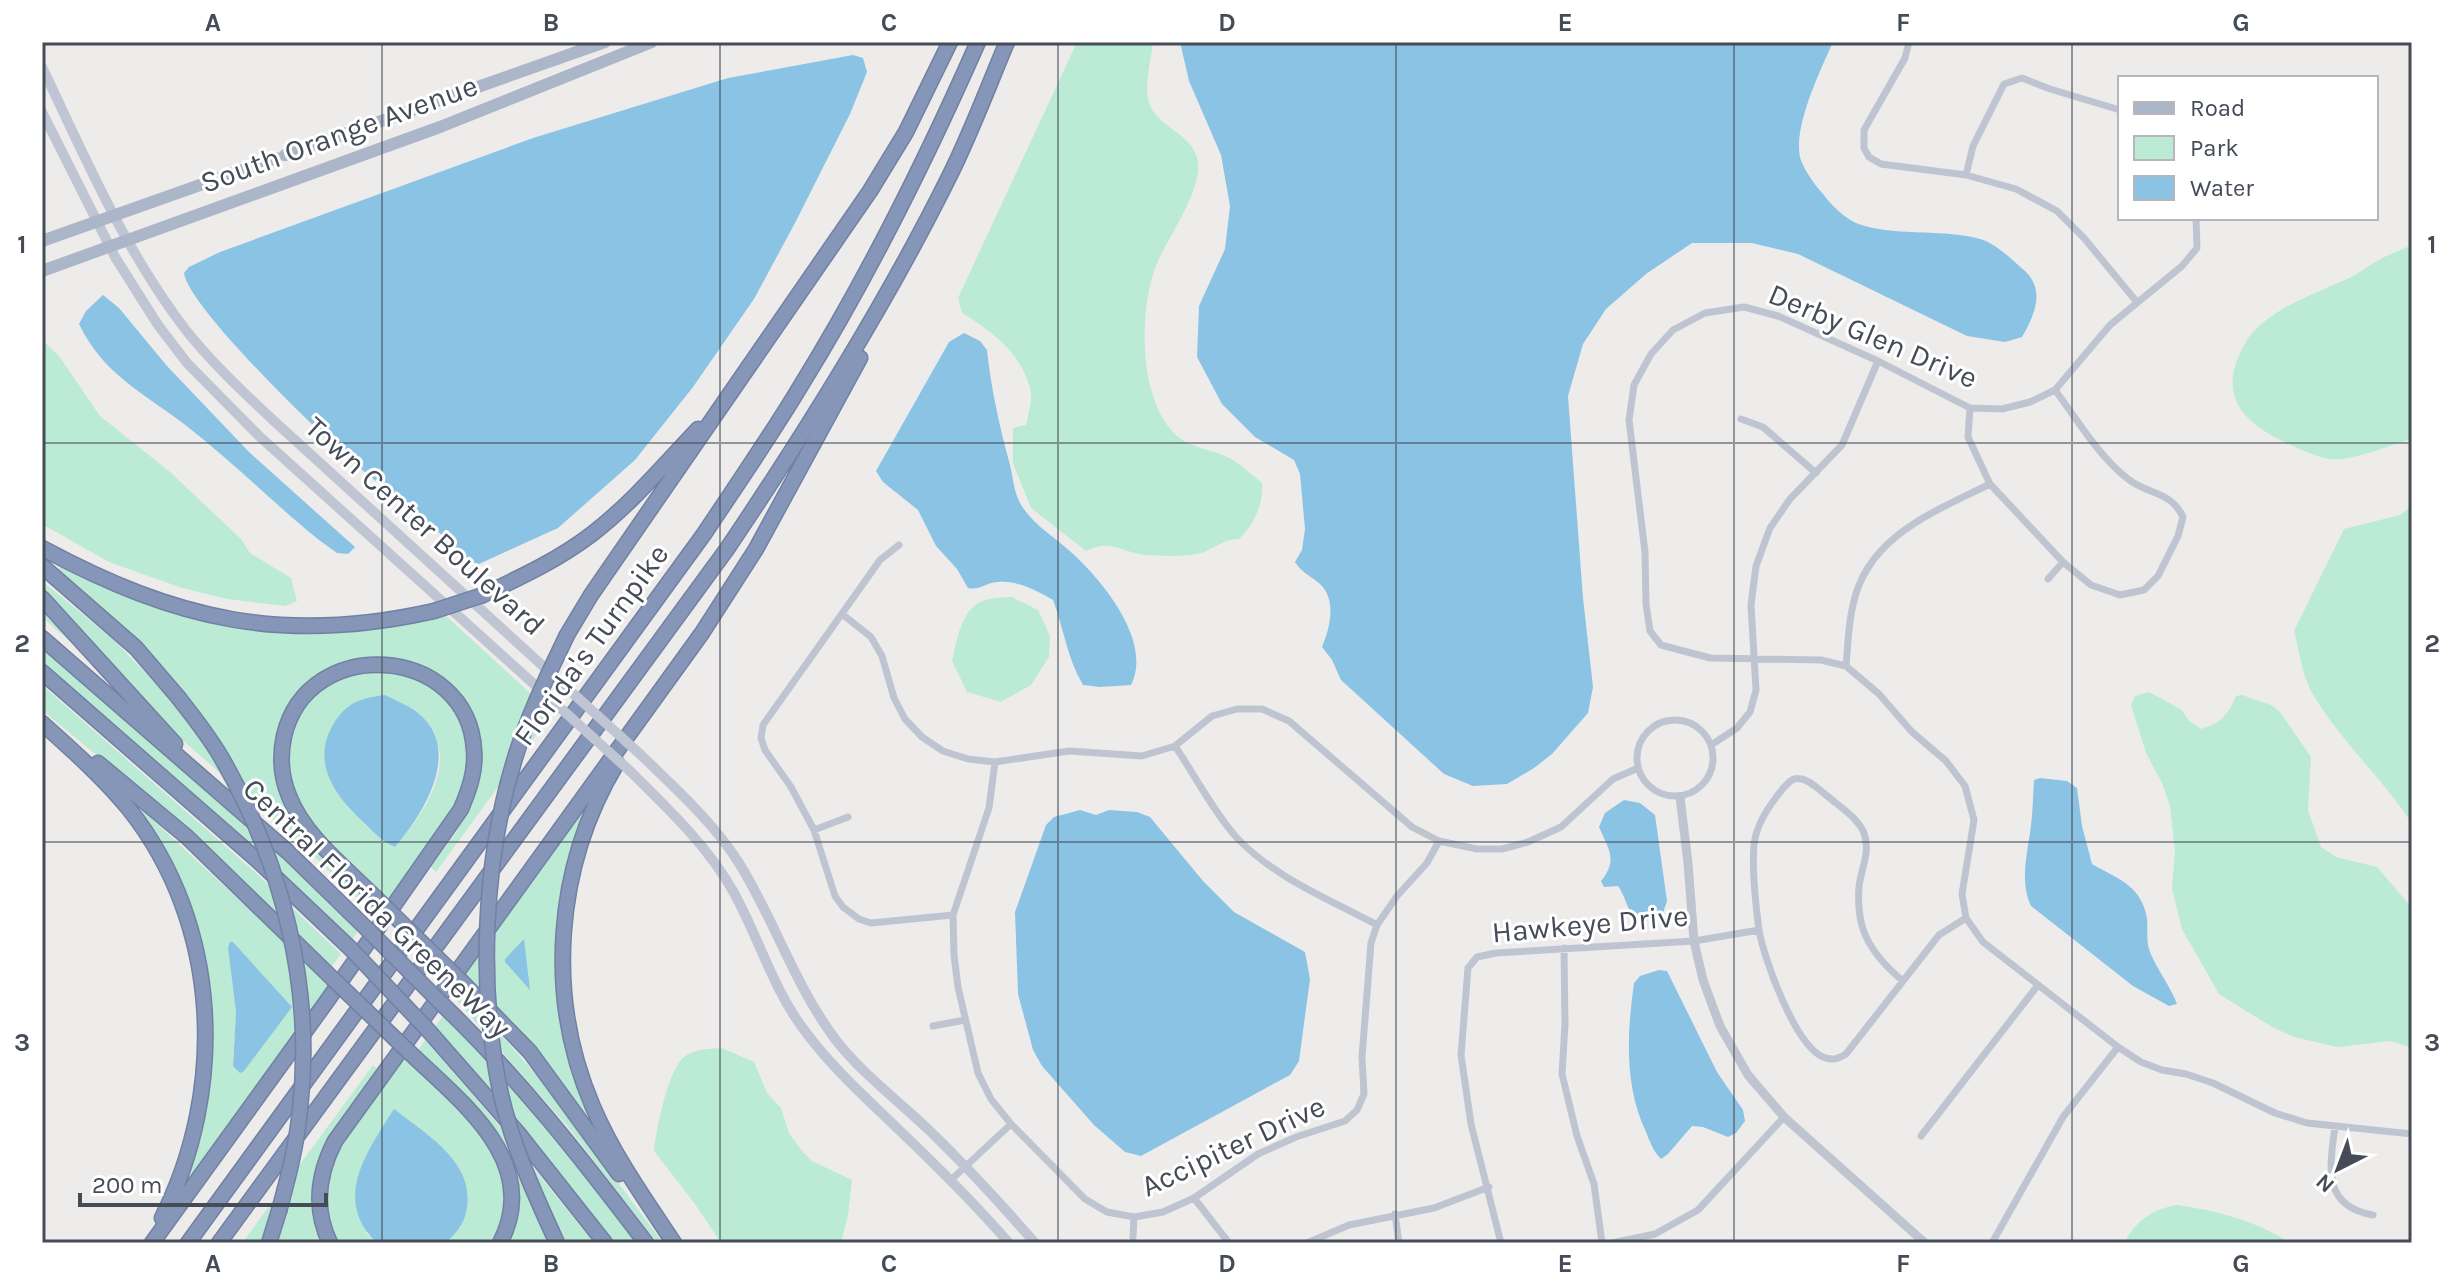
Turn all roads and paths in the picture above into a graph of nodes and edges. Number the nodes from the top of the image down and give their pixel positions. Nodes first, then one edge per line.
1 (605, 42) edge
2 (652, 42) edge
3 (950, 42) edge
4 (978, 42) edge
5 (1007, 42) edge
6 (1909, 42) edge
7 (42, 67) edge
8 (2118, 109) edge
9 (42, 112) edge
10 (950, 175) junction
11 (1966, 175) junction
12 (113, 216) junction
13 (2196, 220) edge
14 (96, 222) junction
15 (126, 240) junction
16 (42, 241) edge
17 (110, 247) junction
18 (42, 271) edge
19 (2136, 301) junction
20 (754, 360) junction
21 (1878, 361) junction
22 (2055, 390) junction
23 (1970, 408) junction
24 (1741, 419) dead end
25 (1816, 473) junction
26 (1990, 484) junction
27 (899, 545) dead end
28 (42, 548) edge
29 (2063, 562) junction
30 (42, 566) edge
31 (2048, 579) dead end
32 (42, 598) edge
33 (842, 614) junction
34 (42, 638) edge
35 (1754, 658) junction
36 (1846, 666) junction
37 (42, 672) edge
38 (657, 697) junction
39 (42, 717) edge
40 (42, 723) edge
41 (1711, 745) junction
42 (1175, 746) junction
43 (995, 762) junction
44 (1638, 768) junction
45 (216, 789) junction
46 (1680, 797) junction
47 (848, 817) dead end
48 (814, 830) junction
49 (1439, 841) junction
50 (953, 915) junction
51 (1966, 918) junction
52 (1377, 925) junction
53 (1759, 930) junction
54 (1694, 941) junction
55 (1564, 948) junction
56 (1903, 981) junction
57 (2038, 985) junction
58 (965, 1020) junction
59 (933, 1026) dead end
60 (2118, 1047) junction
61 (1784, 1117) junction
62 (1011, 1124) junction
63 (2335, 1126) junction
64 (2412, 1134) edge
65 (1921, 1136) dead end
66 (965, 1167) junction
67 (951, 1180) junction
68 (1489, 1187) junction
69 (1194, 1198) junction
70 (1395, 1214) junction
71 (2373, 1215) dead end
72 (1134, 1217) junction
73 (1133, 1237) dead end
74 (149, 1243) edge
75 (188, 1243) edge
76 (219, 1243) edge
77 (269, 1243) edge
78 (330, 1243) edge
79 (500, 1243) edge
80 (557, 1243) edge
81 (605, 1243) edge
82 (646, 1243) edge
83 (671, 1243) edge
84 (1009, 1243) edge
85 (1035, 1243) edge
86 (1229, 1243) edge
87 (1307, 1243) edge
88 (1399, 1243) edge
89 (1501, 1243) edge
90 (1602, 1243) edge
91 (1612, 1243) edge
92 (1925, 1243) edge
93 (1992, 1243) edge

1 - 12 main road, South Orange Avenue
2 - 15 main road, South Orange Avenue
3 - 20 highway
4 - 75 highway, Florida's Turnpike
5 - 10 highway, Florida's Turnpike
6 - 11 street
7 - 12 main road, Town Center Boulevard
8 - 11 street
9 - 14 main road, Town Center Boulevard
10 - 38 highway
10 - 76 highway, Florida's Turnpike
11 - 19 street
12 - 14 main road, South Orange Avenue
12 - 15 main road, Town Center Boulevard
13 - 19 street, Derby Glen Drive
14 - 16 main road, South Orange Avenue
14 - 17 main road, Town Center Boulevard
15 - 17 main road, South Orange Avenue
15 - 66 main road, Town Center Boulevard, bridge
17 - 18 main road, South Orange Avenue
17 - 67 main road, Town Center Boulevard, bridge
19 - 22 street, Derby Glen Drive
20 - 28 highway, bridge
20 - 80 highway, bridge
21 - 23 street, Derby Glen Drive
21 - 25 street
21 - 35 street, Derby Glen Drive
22 - 23 street, Derby Glen Drive
22 - 29 street
23 - 26 street
24 - 25 street
25 - 35 street
26 - 29 street
26 - 36 street
27 - 33 street
29 - 31 street
30 - 77 highway, bridge
32 - 45 highway
33 - 43 street
33 - 48 street
34 - 45 highway, Central Florida GreeneWay
35 - 36 street, Derby Glen Drive
35 - 41 street
36 - 51 street
37 - 81 highway, Central Florida GreeneWay, bridge
38 - 78 highway
38 - 83 highway
39 - 79 highway, bridge
40 - 74 highway
41 - 44 street
41 - 46 street
42 - 43 street
42 - 49 street
42 - 52 street
43 - 50 street, Accipiter Drive
44 - 46 street
44 - 49 street
45 - 82 highway, Central Florida GreeneWay, bridge
46 - 54 street
47 - 48 street
48 - 50 street
49 - 52 street, Accipiter Drive
50 - 58 street, Accipiter Drive
51 - 56 street
51 - 57 street
52 - 69 street, Accipiter Drive
53 - 54 street, Hawkeye Drive
53 - 56 street
53 - 56 street
54 - 55 street, Hawkeye Drive
54 - 61 street
55 - 68 street, Hawkeye Drive
55 - 90 street
57 - 60 street
57 - 65 street
58 - 59 street
58 - 62 street, Accipiter Drive
60 - 63 street
60 - 93 street
61 - 91 street
61 - 92 street
62 - 66 street
62 - 72 street, Accipiter Drive
63 - 64 street
63 - 71 street
66 - 67 street
66 - 85 main road, Town Center Boulevard
67 - 84 main road, Town Center Boulevard
68 - 70 street
68 - 89 street, Hawkeye Drive
69 - 72 street, Accipiter Drive
69 - 86 street
70 - 87 street
70 - 88 street
72 - 73 street
74 - 83 highway, bridge

